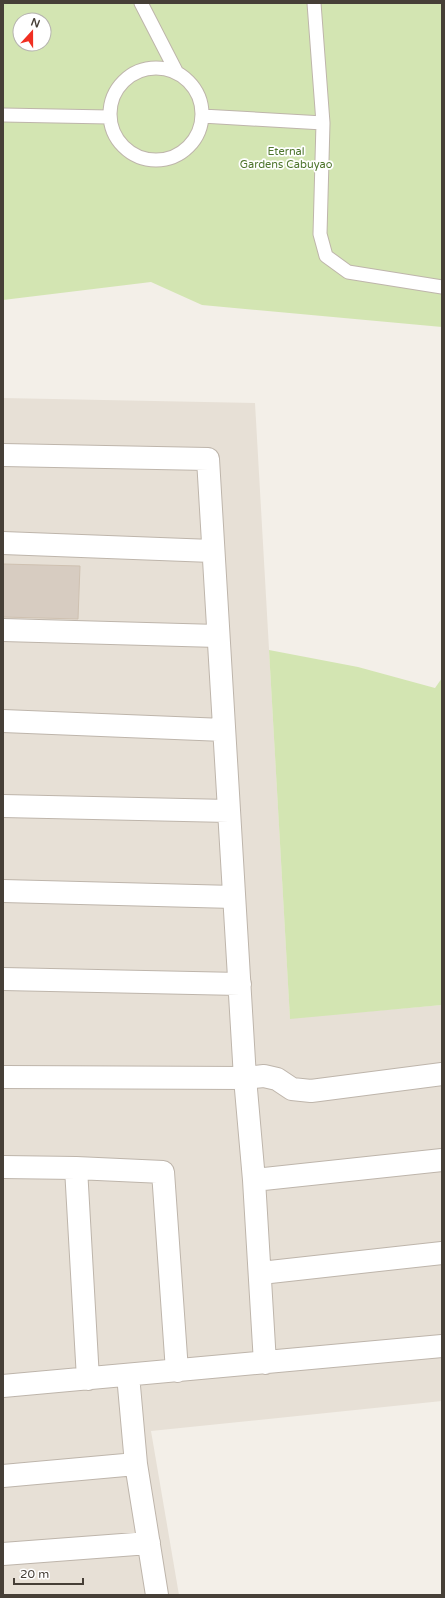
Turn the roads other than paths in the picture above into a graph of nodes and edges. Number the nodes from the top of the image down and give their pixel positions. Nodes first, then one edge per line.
1 (141, 3) edge
2 (314, 3) edge
3 (178, 73) junction
4 (3, 114) edge
5 (202, 116) junction
6 (109, 117) junction
7 (323, 123) junction
8 (442, 287) edge
9 (3, 455) edge
10 (3, 543) edge
11 (212, 551) junction
12 (3, 630) edge
13 (218, 636) junction
14 (3, 721) edge
15 (224, 730) junction
16 (3, 806) edge
17 (229, 811) junction
18 (3, 891) edge
19 (234, 897) junction
20 (3, 979) edge
21 (240, 984) junction
22 (442, 1074) edge
23 (3, 1078) edge
24 (245, 1078) junction
25 (442, 1160) edge
26 (3, 1167) edge
27 (76, 1168) junction
28 (254, 1180) junction
29 (442, 1253) edge
30 (261, 1273) junction
31 (442, 1346) edge
32 (265, 1363) junction
33 (177, 1371) junction
34 (128, 1375) junction
35 (88, 1379) junction
36 (3, 1386) edge
37 (136, 1464) junction
38 (3, 1476) edge
39 (149, 1543) junction
40 (3, 1554) edge
41 (157, 1595) edge

1 - 3 lane
2 - 7 lane
3 - 5 lane
3 - 6 lane
4 - 6 lane
5 - 6 lane
5 - 7 lane
7 - 8 lane
9 - 11 street
10 - 11 street
11 - 13 street
12 - 13 street
13 - 15 street
14 - 15 street
15 - 17 street
16 - 17 street
17 - 19 street
18 - 19 street
19 - 21 street
20 - 21 street
21 - 24 street
22 - 24 street
23 - 24 street
24 - 28 street
25 - 28 street
26 - 27 street
27 - 33 street
27 - 35 street
28 - 30 street
29 - 30 street
30 - 32 street
31 - 32 street
32 - 33 street
33 - 34 street
34 - 35 street
34 - 37 street
35 - 36 street
37 - 38 street
37 - 39 street
39 - 40 street
39 - 41 street

